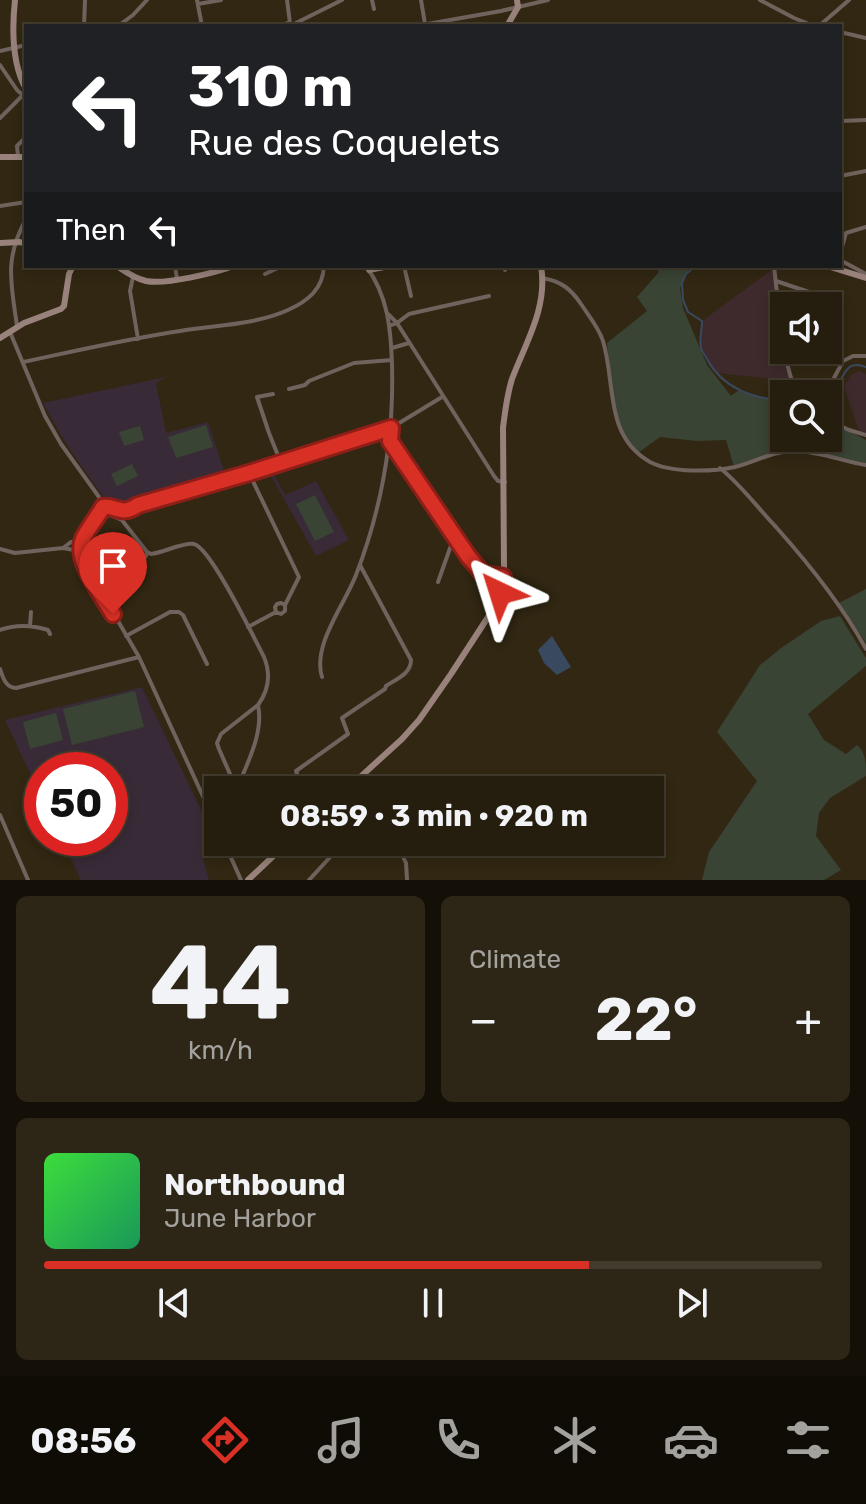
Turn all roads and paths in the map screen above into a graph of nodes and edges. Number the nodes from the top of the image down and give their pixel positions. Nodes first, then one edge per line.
1 (15, 0) edge
2 (85, 0) edge
3 (147, 0) edge
4 (221, 0) edge
5 (288, 0) edge
6 (342, 0) edge
7 (372, 0) edge
8 (421, 0) edge
9 (548, 0) edge
10 (849, 0) edge
11 (764, 1) edge
12 (198, 2) edge
13 (518, 3) edge
14 (374, 9) dead end
15 (133, 15) junction
16 (84, 24) edge
17 (121, 24) edge
18 (135, 24) edge
19 (202, 24) edge
20 (292, 24) edge
21 (294, 24) edge
22 (425, 24) edge
23 (508, 24) edge
24 (811, 24) edge
25 (819, 24) edge
26 (842, 32) edge
27 (866, 38) edge
28 (24, 45) edge
29 (16, 46) junction
30 (0, 51) edge
31 (0, 65) edge
32 (24, 91) edge
33 (24, 94) edge
34 (24, 95) edge
35 (0, 118) edge
36 (866, 120) edge
37 (842, 121) edge
38 (24, 139) edge
39 (0, 157) edge
40 (22, 157) edge
41 (866, 171) edge
42 (842, 176) edge
43 (24, 202) edge
44 (0, 206) edge
45 (24, 223) edge
46 (866, 227) edge
47 (14, 242) junction
48 (0, 243) edge
49 (24, 244) edge
50 (842, 247) edge
51 (842, 261) edge
52 (72, 268) edge
53 (120, 268) edge
54 (175, 268) edge
55 (229, 268) edge
56 (278, 268) edge
57 (324, 268) edge
58 (368, 268) edge
59 (404, 268) edge
60 (774, 268) edge
61 (835, 268) edge
62 (542, 272) edge
63 (265, 274) dead end
64 (866, 276) edge
65 (133, 277) junction
66 (177, 279) junction
67 (776, 281) junction
68 (803, 290) joint
69 (809, 292) edge
70 (411, 296) dead end
71 (489, 296) dead end
72 (386, 310) junction
73 (397, 323) junction
74 (17, 326) junction
75 (389, 326) junction
76 (10, 332) junction
77 (403, 332) junction
78 (391, 335) junction
79 (0, 338) edge
80 (138, 339) junction
81 (409, 343) junction
82 (392, 348) junction
83 (866, 356) edge
84 (392, 360) junction
85 (23, 362) junction
86 (792, 380) edge
87 (833, 380) edge
88 (289, 389) dead end
89 (273, 394) dead end
90 (442, 397) junction
91 (842, 427) edge
92 (391, 428) junction
93 (866, 435) edge
94 (390, 441) junction
95 (281, 463) junction
96 (487, 465) junction
97 (866, 465) edge
98 (500, 466) junction
99 (720, 468) junction
100 (249, 473) junction
101 (503, 482) junction
102 (102, 509) junction
103 (119, 511) junction
104 (109, 513) junction
105 (122, 520) junction
106 (91, 526) junction
107 (454, 537) junction
108 (82, 545) junction
109 (63, 548) junction
110 (0, 549) edge
111 (81, 551) junction
112 (147, 552) junction
113 (140, 562) dead end
114 (360, 565) junction
115 (503, 577) junction
116 (438, 582) dead end
117 (31, 612) dead end
118 (30, 626) junction
119 (248, 627) junction
120 (0, 630) edge
121 (50, 634) dead end
122 (126, 636) junction
123 (866, 649) edge
124 (139, 657) junction
125 (207, 664) dead end
126 (0, 669) edge
127 (322, 677) dead end
128 (258, 705) junction
129 (364, 774) joint
130 (231, 776) edge
131 (242, 776) edge
132 (298, 776) edge
133 (362, 776) edge
134 (204, 799) edge
135 (0, 815) edge
136 (230, 856) edge
137 (275, 856) edge
138 (331, 856) edge
139 (403, 856) edge
140 (263, 867) junction
141 (238, 871) junction
142 (28, 880) edge
143 (241, 880) edge
144 (248, 880) edge
145 (255, 880) edge
146 (309, 880) edge
147 (408, 880) edge

1 - 29 main road
2 - 16 street
3 - 15 street
4 - 12 street
5 - 20 street
6 - 21 street
7 - 14 street
8 - 22 street
9 - 13 street
10 - 25 street
11 - 24 street
12 - 19 street
13 - 22 street
13 - 23 main road
15 - 17 street
15 - 18 street
26 - 27 street
28 - 29 street
29 - 30 street
29 - 32 main road
31 - 33 street
34 - 35 street
36 - 37 street
38 - 40 street
39 - 40 main road
41 - 42 street
43 - 44 street
45 - 47 street
46 - 50 street
47 - 48 main road
47 - 49 main road
47 - 74 street
51 - 64 street
52 - 74 main road
53 - 65 main road
54 - 66 street
55 - 66 main road
56 - 63 street
57 - 80 street
58 - 72 street
59 - 70 street
60 - 67 street
61 - 64 main road
62 - 98 main road
62 - 99 street
65 - 66 main road
65 - 80 street
67 - 68 street
67 - 86 street
68 - 69 street
71 - 73 street
72 - 73 street
72 - 75 street
73 - 75 street
73 - 77 street
74 - 76 main road
75 - 78 street
76 - 79 main road
76 - 85 street
77 - 78 street
77 - 81 street
78 - 82 street
80 - 85 street
81 - 82 street
81 - 90 street
82 - 84 street
83 - 87 street
84 - 88 street
84 - 92 street
85 - 102 street
89 - 95 street
90 - 92 street
90 - 96 street
91 - 93 street
92 - 94 street
92 - 95 street
94 - 107 street
94 - 114 street
95 - 100 street
96 - 98 street
96 - 101 street
97 - 99 street
98 - 101 main road
99 - 123 street
100 - 103 street
100 - 119 street
101 - 115 main road
102 - 104 street
102 - 104 street
102 - 106 street
103 - 104 street
103 - 105 street
104 - 105 street
104 - 106 street
105 - 112 street
106 - 108 street
107 - 115 street
107 - 116 street
108 - 109 street
108 - 111 street
109 - 110 street
109 - 111 street
111 - 122 street
112 - 113 street
112 - 119 street
114 - 127 street
114 - 132 street
115 - 129 main road
117 - 118 street
118 - 120 street
118 - 121 street
119 - 128 street
122 - 124 street
122 - 125 street
124 - 126 street
124 - 134 street
128 - 130 street
128 - 131 street
129 - 133 main road
135 - 142 street
136 - 141 street
137 - 140 main road
138 - 146 street
139 - 147 street
140 - 144 main road
140 - 145 main road
141 - 143 street
141 - 144 street

